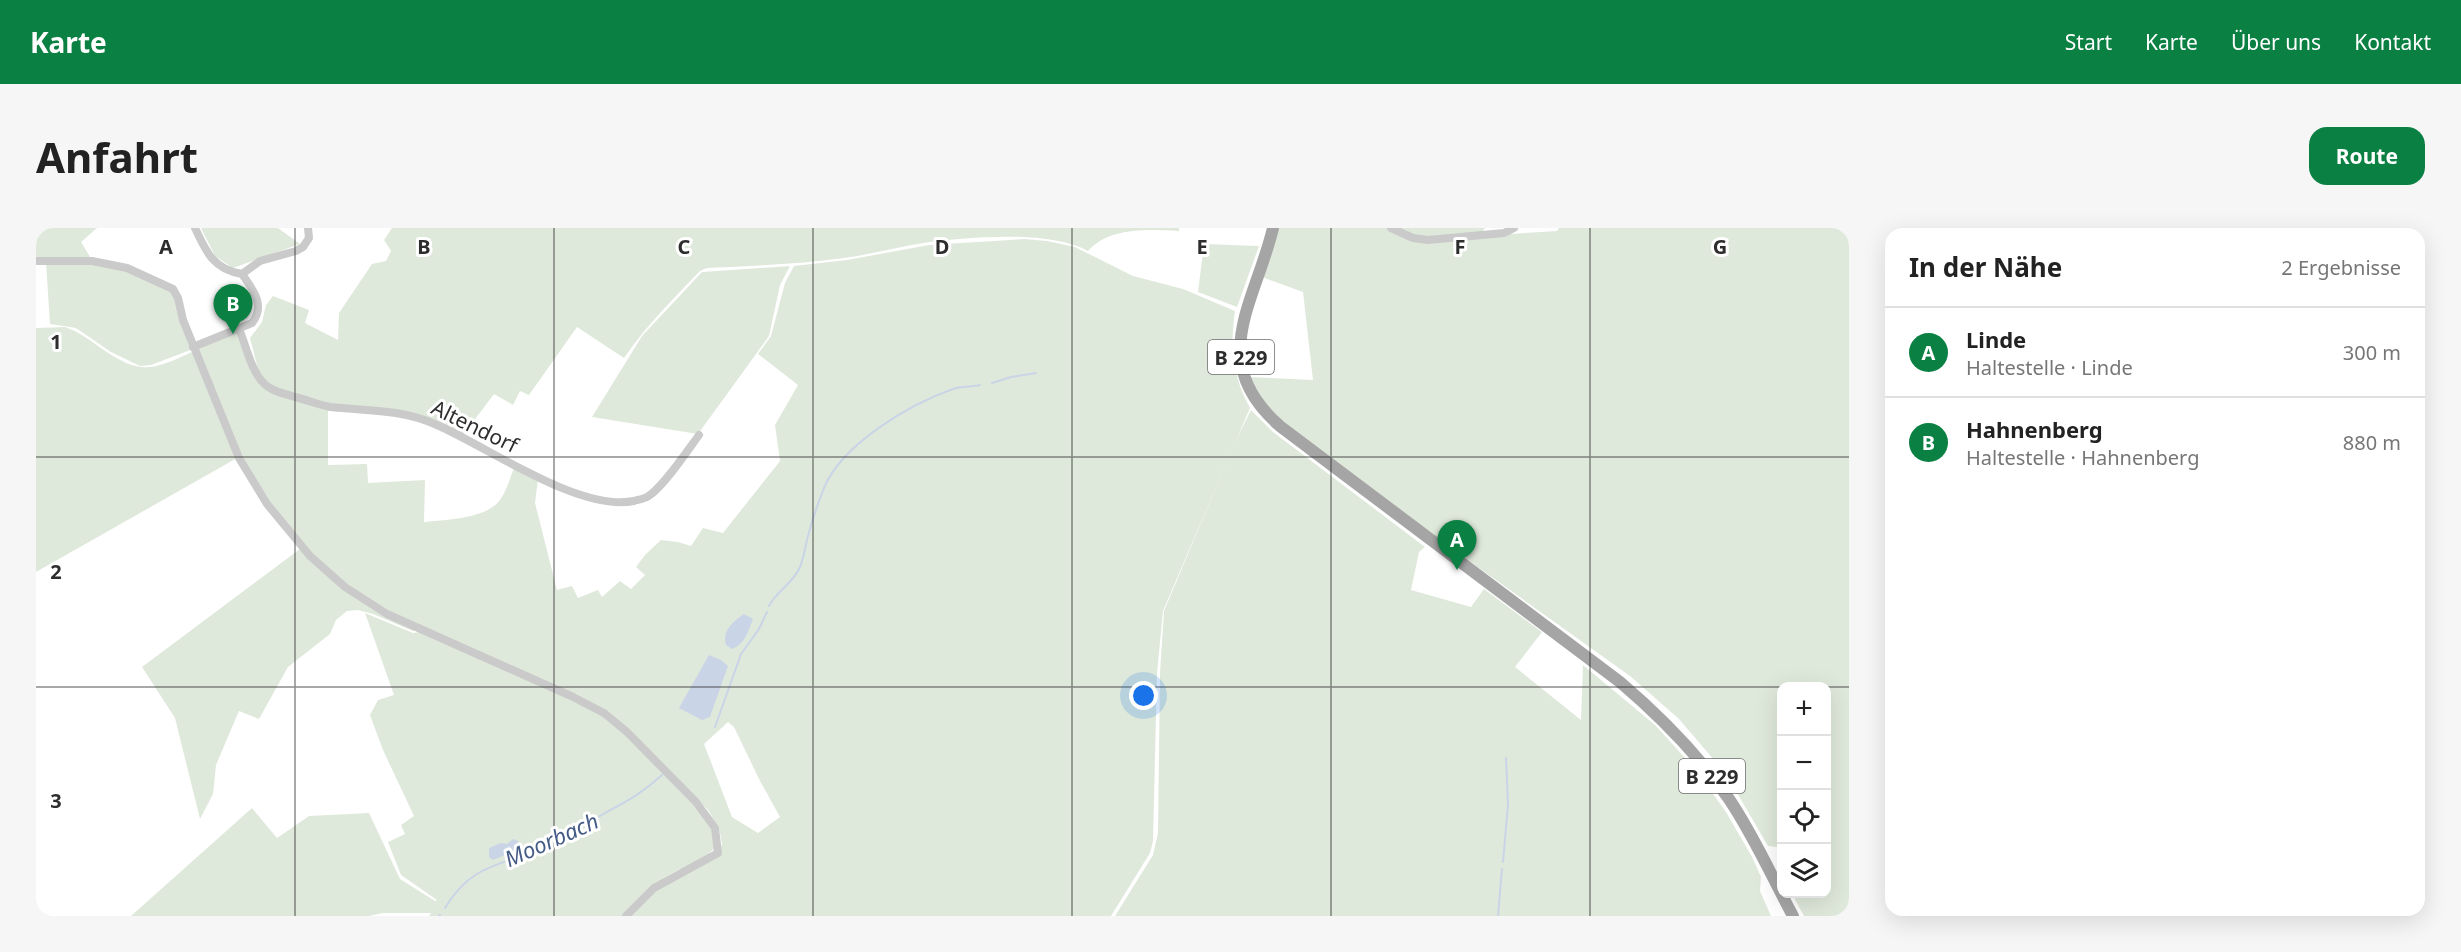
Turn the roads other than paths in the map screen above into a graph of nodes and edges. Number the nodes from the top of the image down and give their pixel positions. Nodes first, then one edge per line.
1 (195, 228) edge
2 (308, 228) edge
3 (1273, 228) edge
4 (1391, 228) edge
5 (1514, 228) edge
6 (36, 261) edge
7 (242, 274) junction
8 (239, 329) junction
9 (193, 347) junction
10 (699, 435) dead end
11 (626, 916) edge
12 (1793, 916) edge

1 - 7 street
2 - 7 street
3 - 12 main road, B 229
4 - 5 street
6 - 9 street
7 - 8 street
8 - 9 street
8 - 10 street, Altendorf
9 - 11 street

